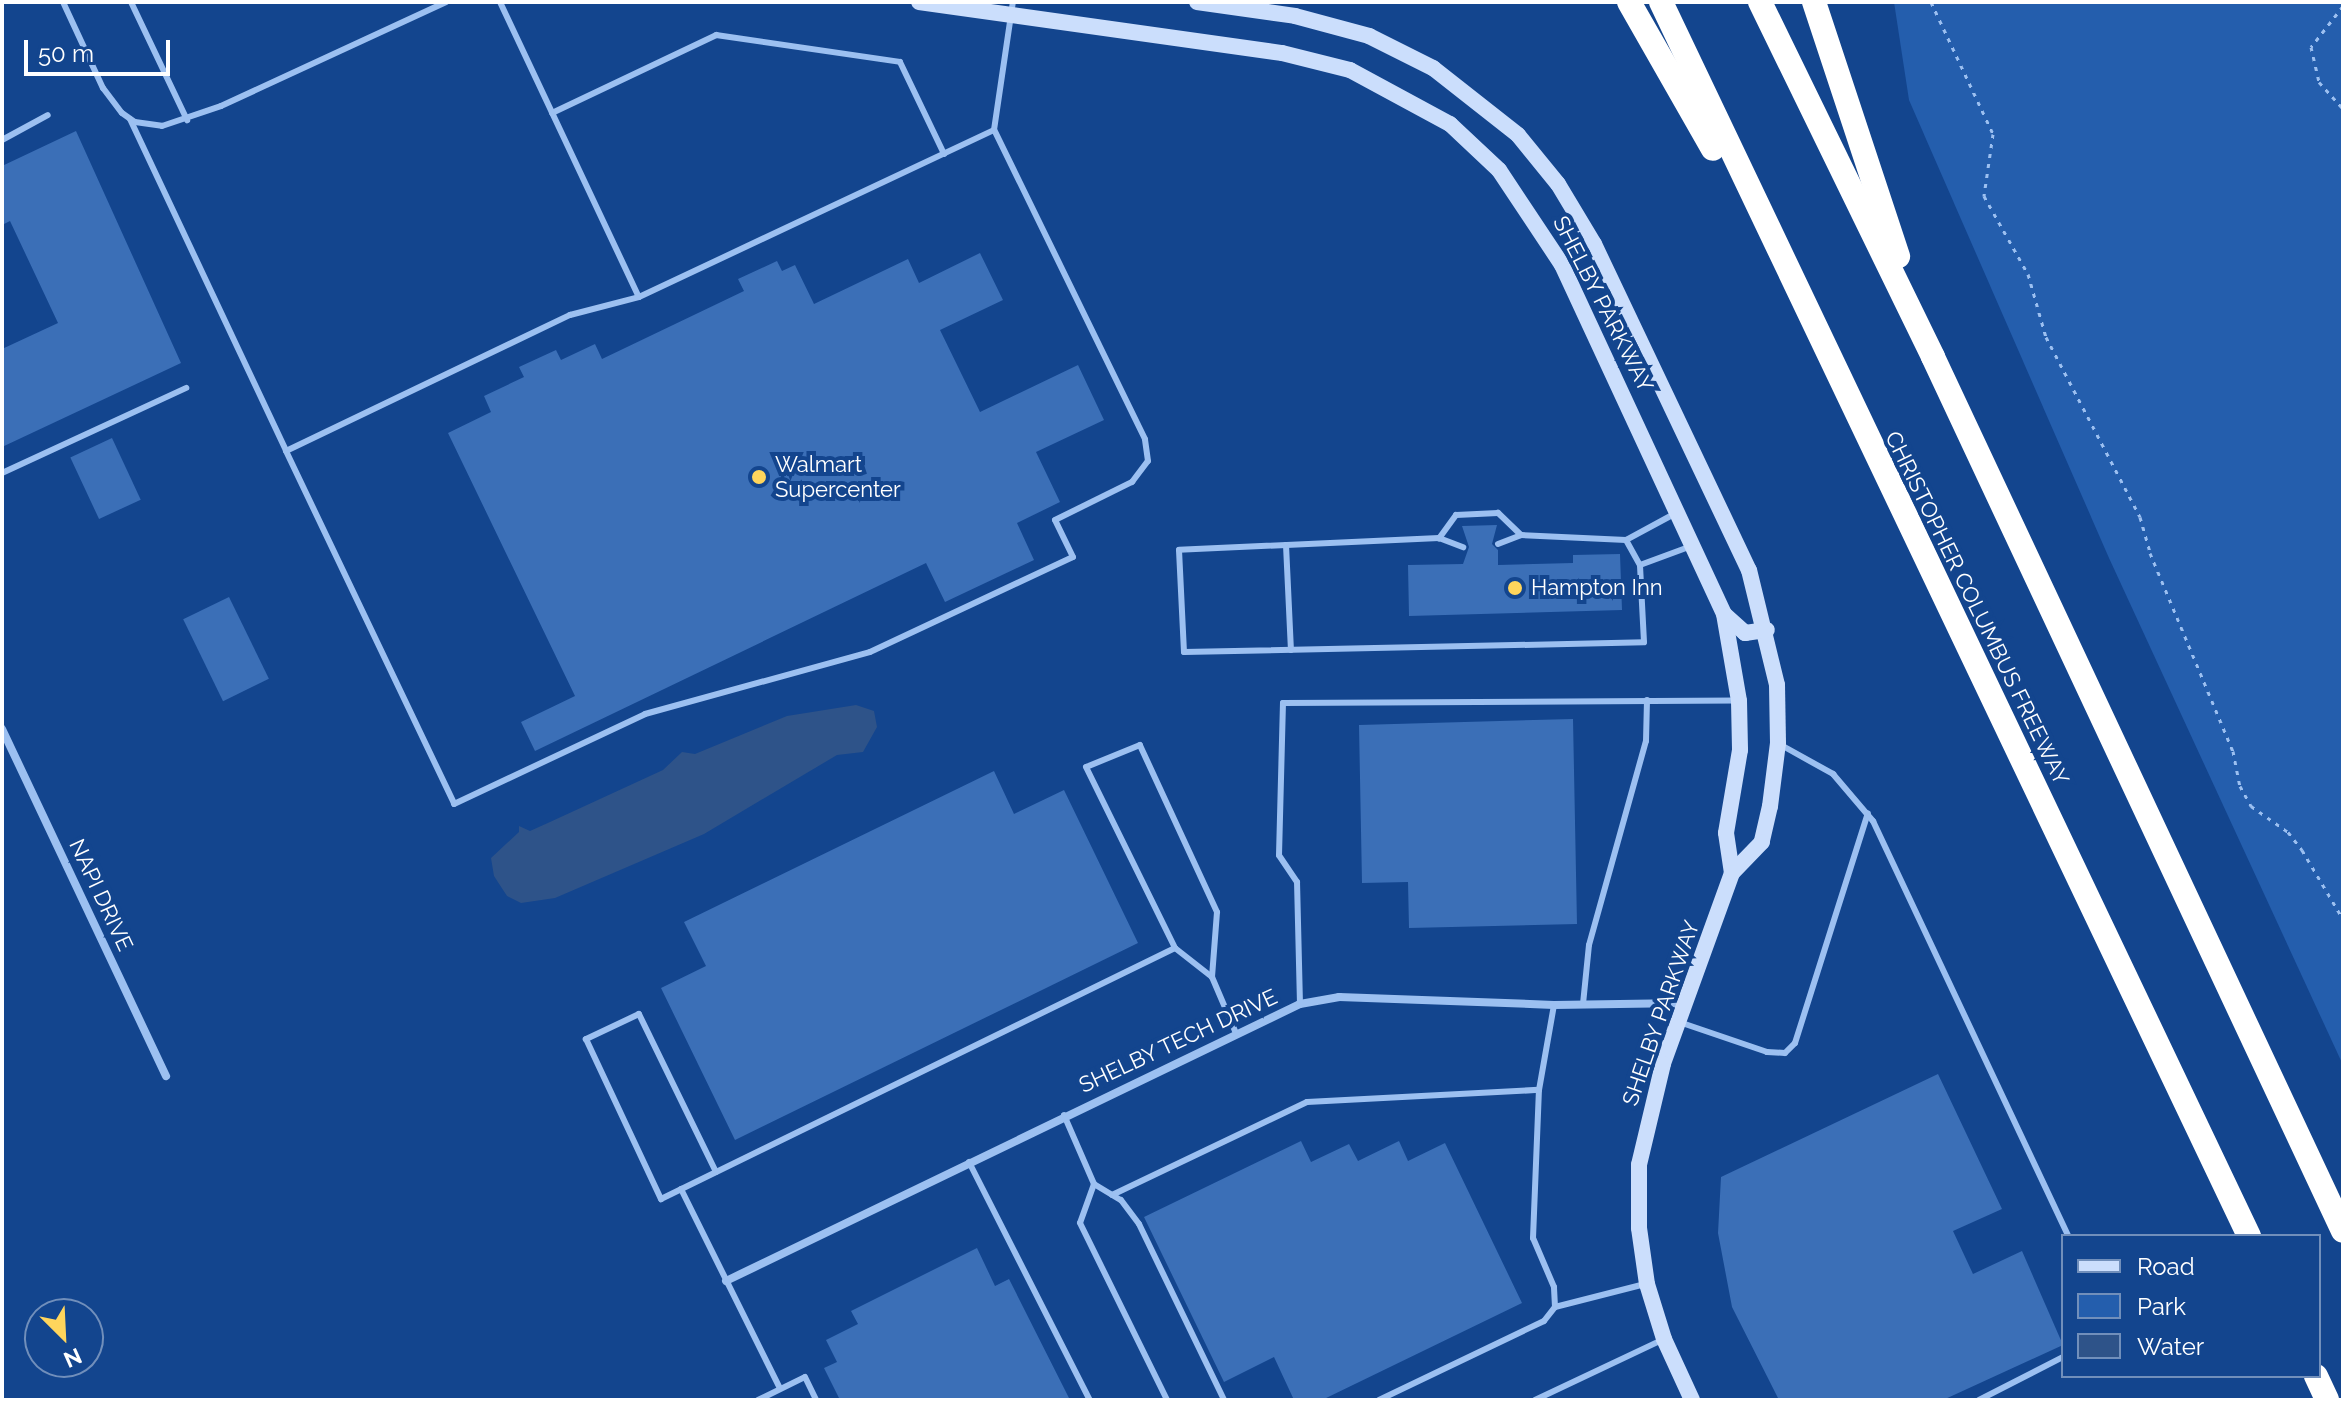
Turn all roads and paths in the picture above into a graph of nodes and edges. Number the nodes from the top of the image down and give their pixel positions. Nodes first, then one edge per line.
1 (63, 2) edge
2 (131, 2) edge
3 (446, 2) edge
4 (500, 2) edge
5 (919, 2) edge
6 (1197, 2) edge
7 (1629, 2) edge
8 (1661, 2) edge
9 (1760, 2) edge
10 (1814, 2) edge
11 (1931, 2) edge
12 (2343, 6) edge
13 (1012, 8) edge
14 (2343, 109) edge
15 (552, 113) junction
16 (48, 115) dead end
17 (130, 119) junction
18 (187, 120) junction
19 (994, 130) junction
20 (2, 140) edge
21 (944, 154) junction
22 (639, 297) junction
23 (1811, 322) junction
24 (1933, 357) junction
25 (186, 388) dead end
26 (286, 451) junction
27 (2, 473) edge
28 (1679, 511) junction
29 (1521, 535) junction
30 (1439, 538) junction
31 (1626, 540) junction
32 (1498, 544) dead end
33 (1695, 544) junction
34 (1286, 545) junction
35 (1463, 547) dead end
36 (1640, 565) junction
37 (1724, 614) junction
38 (1767, 630) junction
39 (1291, 650) junction
40 (1647, 700) junction
41 (1739, 701) junction
42 (2, 729) edge
43 (1778, 743) junction
44 (1868, 813) junction
45 (1732, 873) junction
46 (2343, 919) edge
47 (1175, 948) junction
48 (1212, 977) junction
49 (1685, 1003) junction
50 (1300, 1004) junction
51 (1583, 1004) junction
52 (1554, 1005) junction
53 (1678, 1022) junction
54 (1235, 1031) junction
55 (166, 1076) dead end
56 (1539, 1090) junction
57 (1064, 1115) junction
58 (969, 1162) junction
59 (716, 1172) junction
60 (1094, 1184) junction
61 (681, 1189) junction
62 (1112, 1195) junction
63 (2343, 1231) edge
64 (2067, 1234) edge
65 (2248, 1234) edge
66 (726, 1281) junction
67 (1647, 1284) junction
68 (1555, 1307) junction
69 (1664, 1339) junction
70 (2061, 1358) edge
71 (2317, 1378) edge
72 (780, 1388) junction
73 (758, 1400) edge
74 (816, 1400) edge
75 (1090, 1400) edge
76 (1167, 1400) edge
77 (1224, 1400) edge
78 (1379, 1400) edge
79 (1535, 1400) edge
80 (1692, 1400) edge
81 (1979, 1400) edge
82 (2327, 1400) edge

1 - 17 lane
2 - 18 lane
3 - 18 lane
4 - 15 lane
5 - 13 street, SHELBY PARKWAY
6 - 38 street, SHELBY PARKWAY
7 - 23 highway
8 - 23 highway, CHRISTOPHER COLUMBUS FREEWAY
9 - 24 highway
10 - 24 highway
11 - 46 path
12 - 14 path
13 - 19 lane
13 - 28 street, SHELBY PARKWAY
15 - 21 lane
15 - 22 lane
16 - 20 lane
17 - 18 lane
17 - 26 lane
19 - 21 lane
19 - 26 lane
21 - 22 lane
22 - 26 lane
23 - 65 highway, CHRISTOPHER COLUMBUS FREEWAY
24 - 63 highway
25 - 27 lane
28 - 31 lane
28 - 33 street, SHELBY PARKWAY
29 - 30 lane
29 - 31 lane
29 - 32 lane
30 - 34 lane
30 - 35 lane
31 - 36 lane
33 - 36 lane
33 - 37 street, SHELBY PARKWAY
34 - 39 lane
34 - 39 lane
36 - 39 lane
37 - 38 street
37 - 41 street, SHELBY PARKWAY
38 - 43 street, SHELBY PARKWAY
40 - 41 lane
40 - 50 lane
40 - 51 lane
41 - 45 street, SHELBY PARKWAY
42 - 55 street, NAPI DRIVE
43 - 44 lane
43 - 45 street, SHELBY PARKWAY
44 - 53 lane
44 - 64 lane
45 - 49 street, SHELBY PARKWAY
47 - 48 lane
47 - 48 lane
47 - 59 lane
48 - 54 lane
49 - 51 street, SHELBY TECH DRIVE
49 - 53 street, SHELBY PARKWAY
50 - 52 street, SHELBY TECH DRIVE
50 - 54 street, SHELBY TECH DRIVE
51 - 52 street, SHELBY TECH DRIVE
52 - 56 lane
53 - 67 street, SHELBY PARKWAY
54 - 57 street, SHELBY TECH DRIVE
56 - 62 lane
56 - 68 lane
57 - 58 street, SHELBY TECH DRIVE
57 - 60 lane
58 - 66 street, SHELBY TECH DRIVE
58 - 75 lane
59 - 61 lane
59 - 61 lane
60 - 62 lane
60 - 76 lane
61 - 66 lane
62 - 77 lane
66 - 72 lane
67 - 68 lane
67 - 69 street, SHELBY PARKWAY
68 - 78 lane
69 - 79 lane
69 - 80 street, SHELBY PARKWAY
70 - 81 lane
71 - 82 highway
72 - 73 lane
72 - 74 lane

